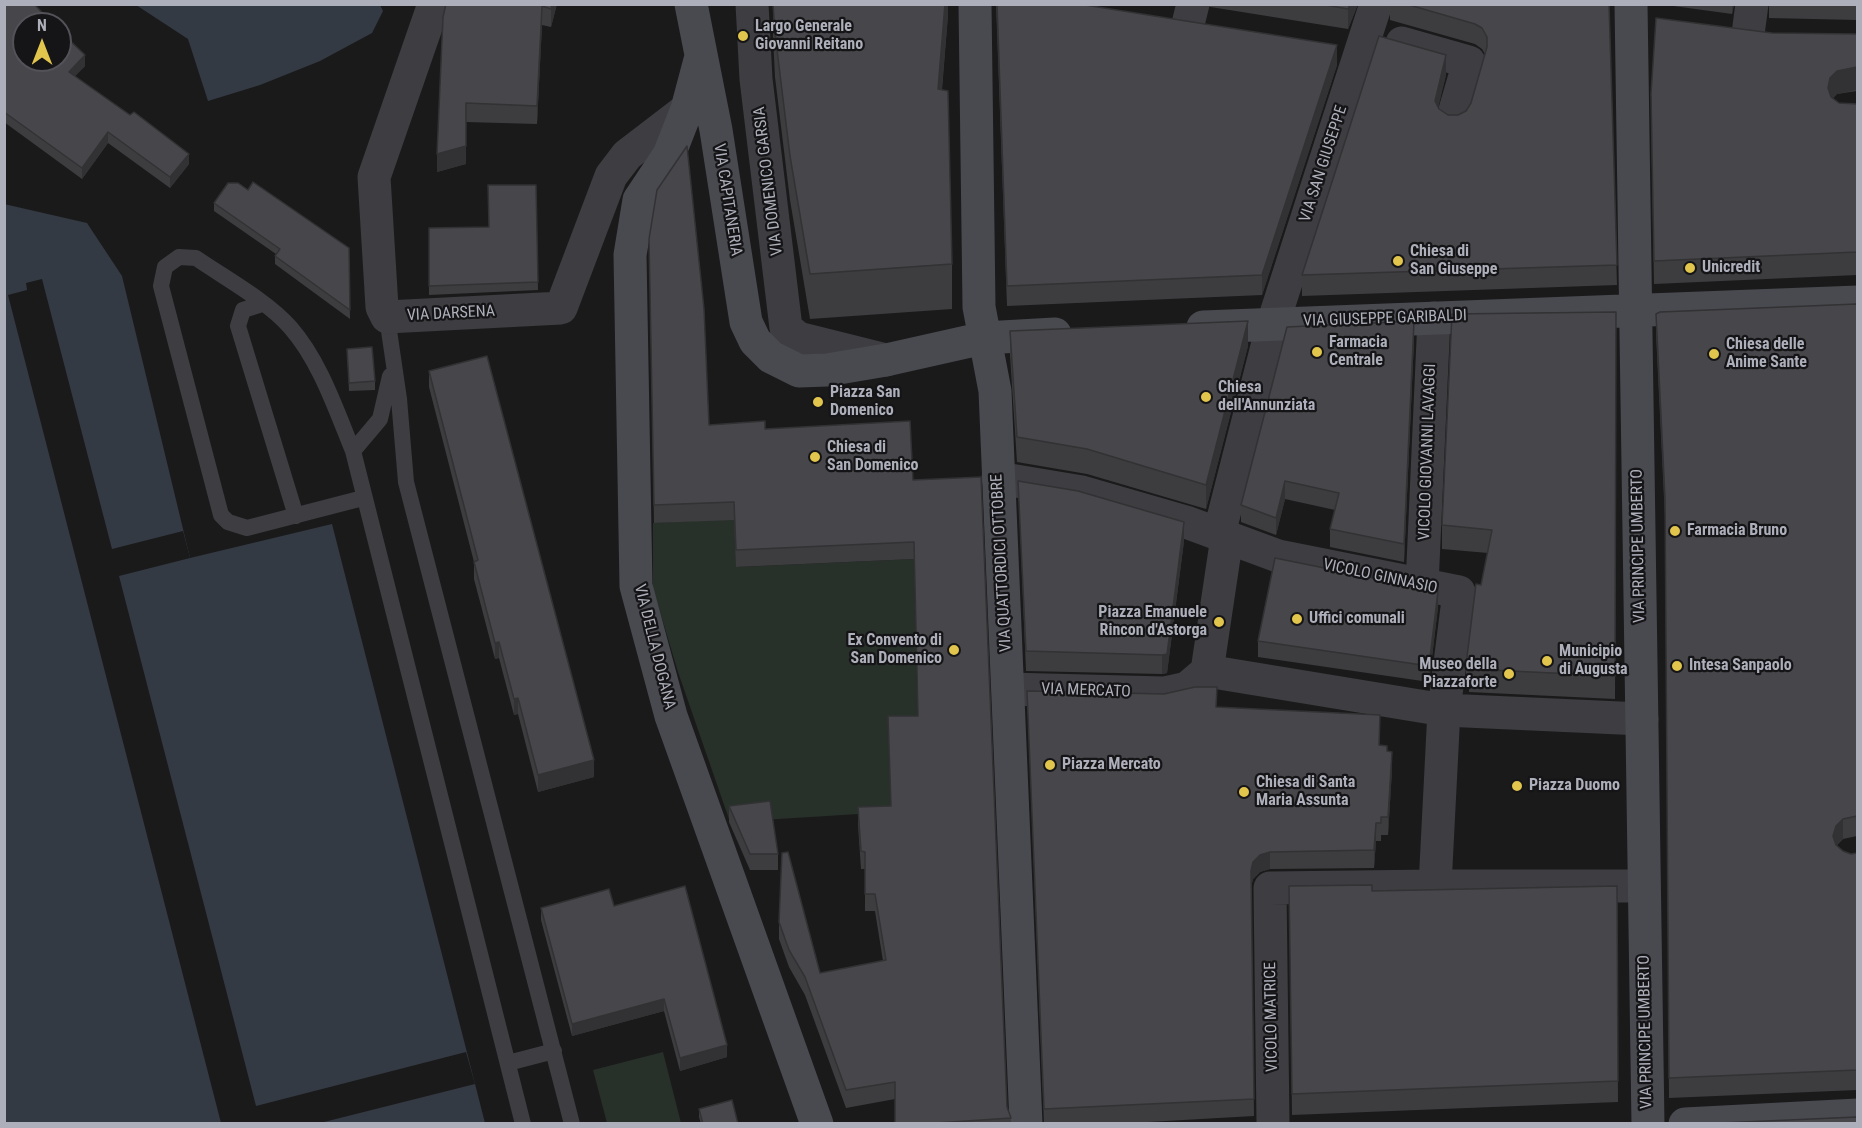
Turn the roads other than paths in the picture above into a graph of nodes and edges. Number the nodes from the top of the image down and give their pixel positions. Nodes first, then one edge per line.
1 (434, 4) edge
2 (691, 4) edge
3 (975, 4) edge
4 (1631, 12) edge
5 (749, 13) edge
6 (1190, 14) edge
7 (1155, 18) edge
8 (1667, 24) edge
9 (1758, 26) edge
10 (1222, 29) edge
11 (1368, 29) edge
12 (1713, 30) edge
13 (1326, 45) edge
14 (702, 52) junction
15 (687, 109) junction
16 (1453, 117) edge
17 (1857, 302) edge
18 (262, 304) junction
19 (1636, 310) junction
20 (387, 317) junction
21 (1434, 318) junction
22 (1273, 324) junction
23 (1169, 329) edge
24 (1088, 333) edge
25 (984, 338) junction
26 (886, 360) junction
27 (392, 363) junction
28 (353, 451) junction
29 (998, 478) junction
30 (363, 498) junction
31 (296, 516) junction
32 (1223, 531) junction
33 (1422, 586) junction
34 (1207, 671) junction
35 (1008, 689) junction
36 (1445, 699) junction
37 (1642, 719) junction
38 (1435, 886) junction
39 (1644, 886) junction
40 (554, 1051) junction
41 (508, 1063) junction
42 (1857, 1115) edge
43 (523, 1124) edge
44 (572, 1124) edge
45 (817, 1124) edge
46 (1026, 1124) edge
47 (1273, 1124) edge
48 (1648, 1124) edge
49 (1685, 1124) edge

1 - 20 street, VIA DARSENA
2 - 14 street, VIA CAPITANERIA
3 - 25 street, VIA QUATTORDICI OTTOBRE
4 - 8 street
4 - 19 street, VIA PRINCIPE UMBERTO
5 - 26 street, VIA DOMENICO GARSIA
6 - 7 street
6 - 10 street
9 - 12 street
11 - 13 street
11 - 16 street
11 - 22 street, VIA SAN GIUSEPPE
14 - 15 street, VIA DELLA DOGANA
14 - 26 street, VIA CAPITANERIA
15 - 20 street, VIA DARSENA
15 - 45 street, VIA DELLA DOGANA
17 - 19 street, VIA GIUSEPPE GARIBALDI
18 - 28 lane
18 - 31 lane
18 - 31 lane
19 - 21 street, VIA GIUSEPPE GARIBALDI
19 - 37 street, VIA PRINCIPE UMBERTO
20 - 27 lane
21 - 22 street, VIA GIUSEPPE GARIBALDI
21 - 33 street, VICOLO GIOVANNI LAVAGGI
22 - 23 street, VIA GIUSEPPE GARIBALDI
22 - 32 street, VIA SAN GIUSEPPE
24 - 25 street
25 - 26 street
25 - 29 street, VIA QUATTORDICI OTTOBRE
27 - 28 lane
27 - 40 lane
28 - 30 lane
29 - 32 street, VICOLO GINNASIO
29 - 35 street, VIA QUATTORDICI OTTOBRE
30 - 31 lane
30 - 41 lane
32 - 33 street, VICOLO GINNASIO
32 - 34 street, VIA SAN GIUSEPPE
33 - 36 street, VICOLO GINNASIO
34 - 35 street, VIA MERCATO
34 - 36 street
35 - 46 street, VIA QUATTORDICI OTTOBRE
36 - 37 street
36 - 38 street
37 - 39 street, VIA PRINCIPE UMBERTO
38 - 39 street
38 - 47 street, VICOLO MATRICE
39 - 48 street, VIA PRINCIPE UMBERTO
40 - 41 lane
40 - 44 lane
41 - 43 lane
42 - 49 street

